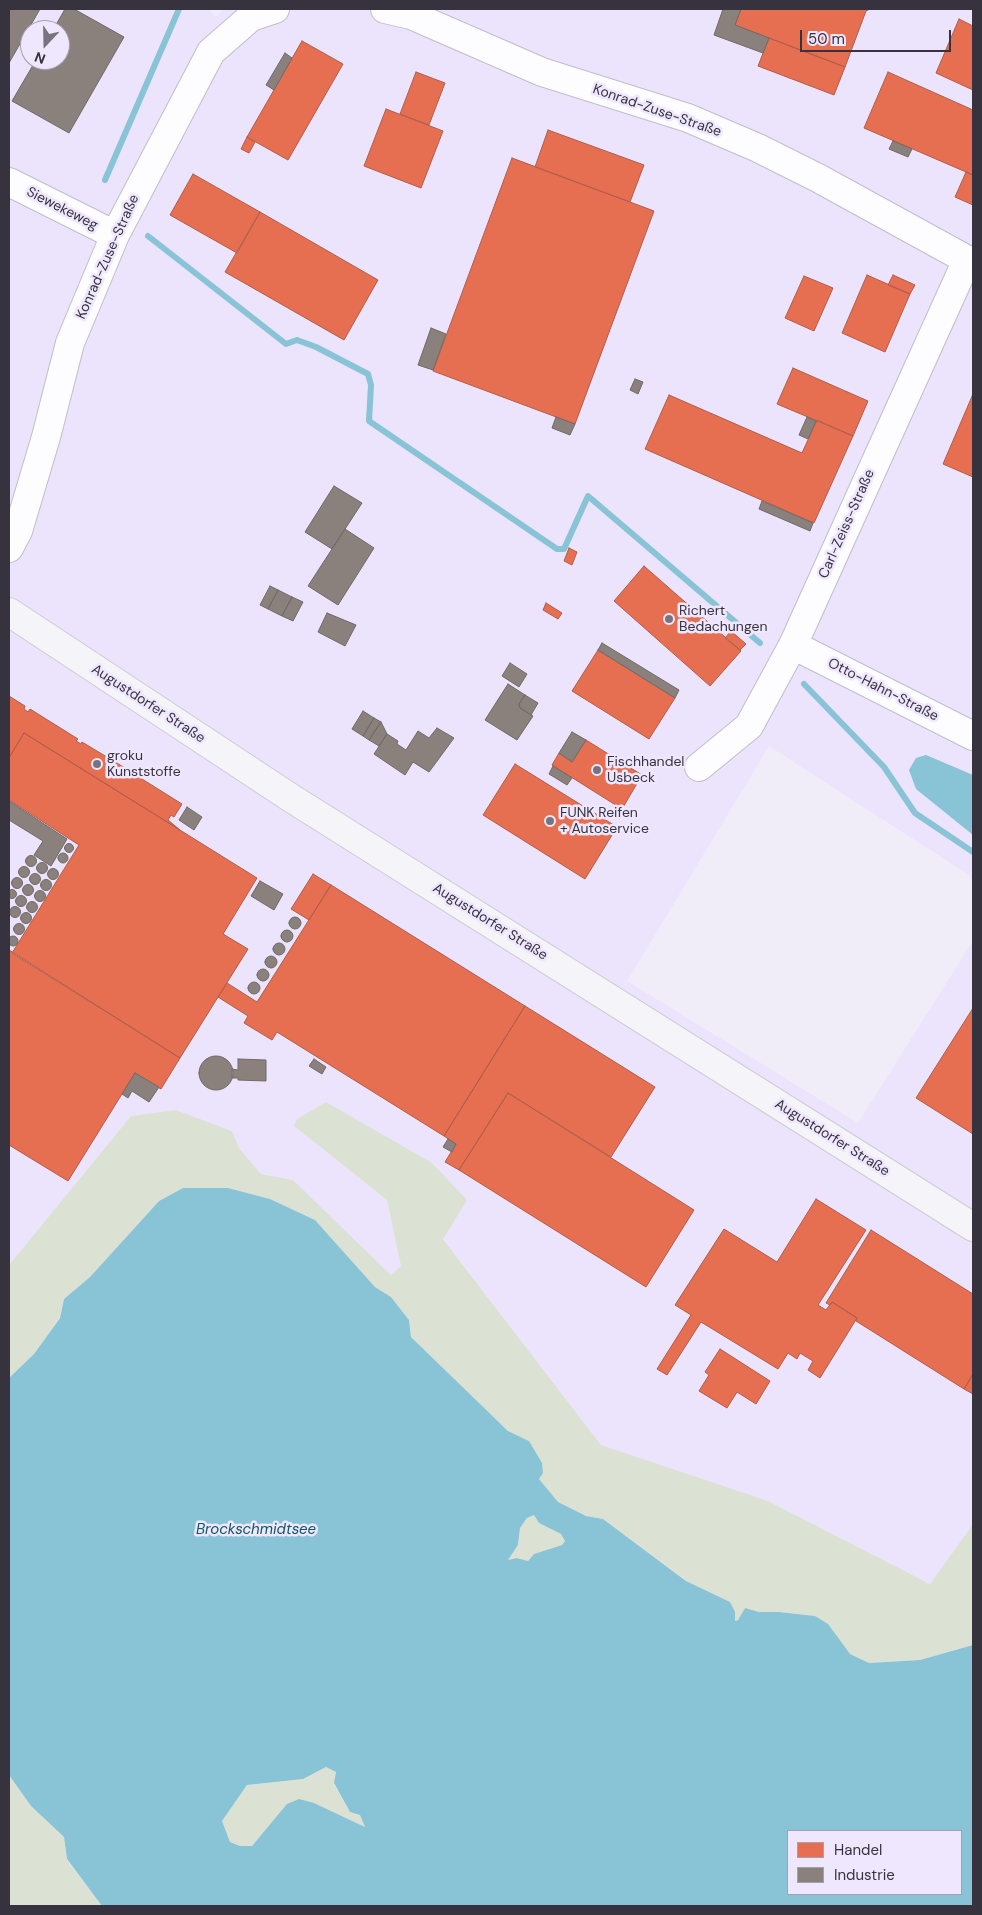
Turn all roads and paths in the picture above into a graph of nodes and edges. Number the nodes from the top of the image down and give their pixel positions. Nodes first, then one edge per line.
1 (275, 9) edge
2 (385, 9) edge
3 (9, 182) edge
4 (115, 235) junction
5 (970, 261) edge
6 (9, 548) edge
7 (9, 612) edge
8 (793, 645) junction
9 (973, 736) edge
10 (699, 767) dead end
11 (973, 1227) edge

1 - 4 street, Konrad-Zuse-Straße
2 - 5 street, Konrad-Zuse-Straße
3 - 4 street, Siewekeweg
4 - 6 street, Konrad-Zuse-Straße
5 - 8 street, Carl-Zeiss-Straße
7 - 11 main road, Augustdorfer Straße
8 - 9 street, Otto-Hahn-Straße
8 - 10 street, Carl-Zeiss-Straße

